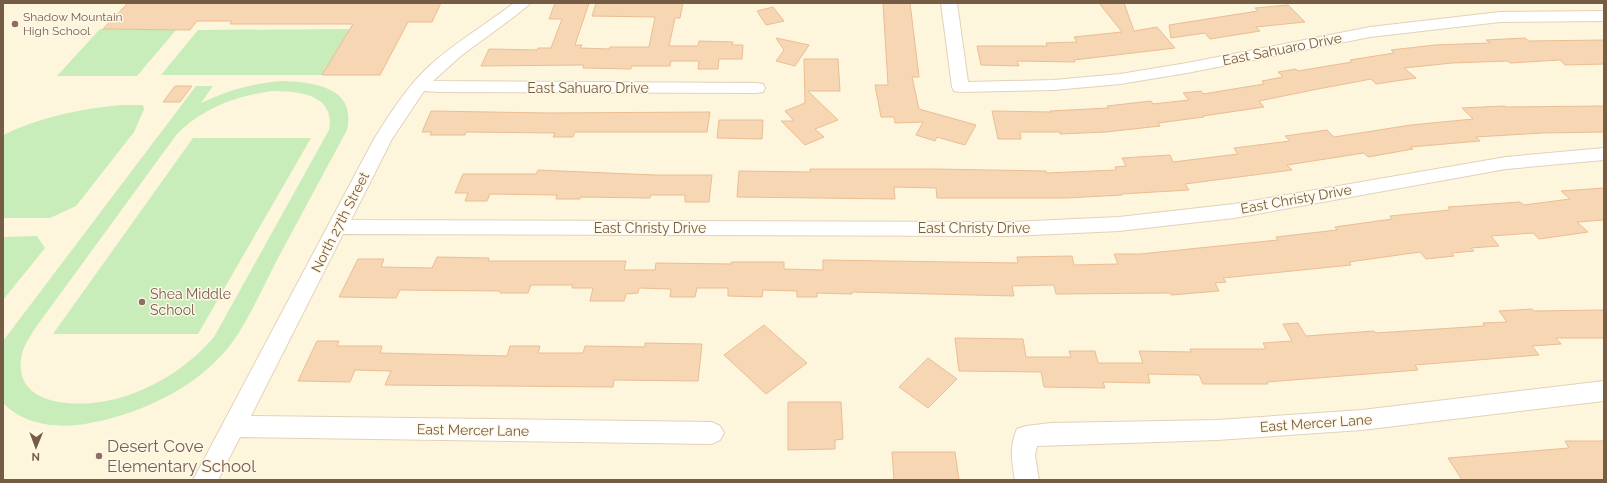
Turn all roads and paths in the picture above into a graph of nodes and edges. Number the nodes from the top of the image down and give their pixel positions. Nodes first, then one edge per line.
1 (523, 3) edge
2 (949, 3) edge
3 (1604, 16) edge
4 (420, 85) junction
5 (757, 88) dead end
6 (1604, 154) edge
7 (338, 227) junction
8 (1604, 391) edge
9 (234, 426) junction
10 (712, 433) dead end
11 (205, 480) edge
12 (1027, 480) edge

1 - 4 street, North 27th Street
2 - 3 street, East Sahuaro Drive
4 - 5 street, East Sahuaro Drive
4 - 7 street, North 27th Street
6 - 7 street, East Christy Drive
7 - 9 street, North 27th Street
8 - 12 street, East Mercer Lane
9 - 10 street, East Mercer Lane
9 - 11 street, North 27th Street

